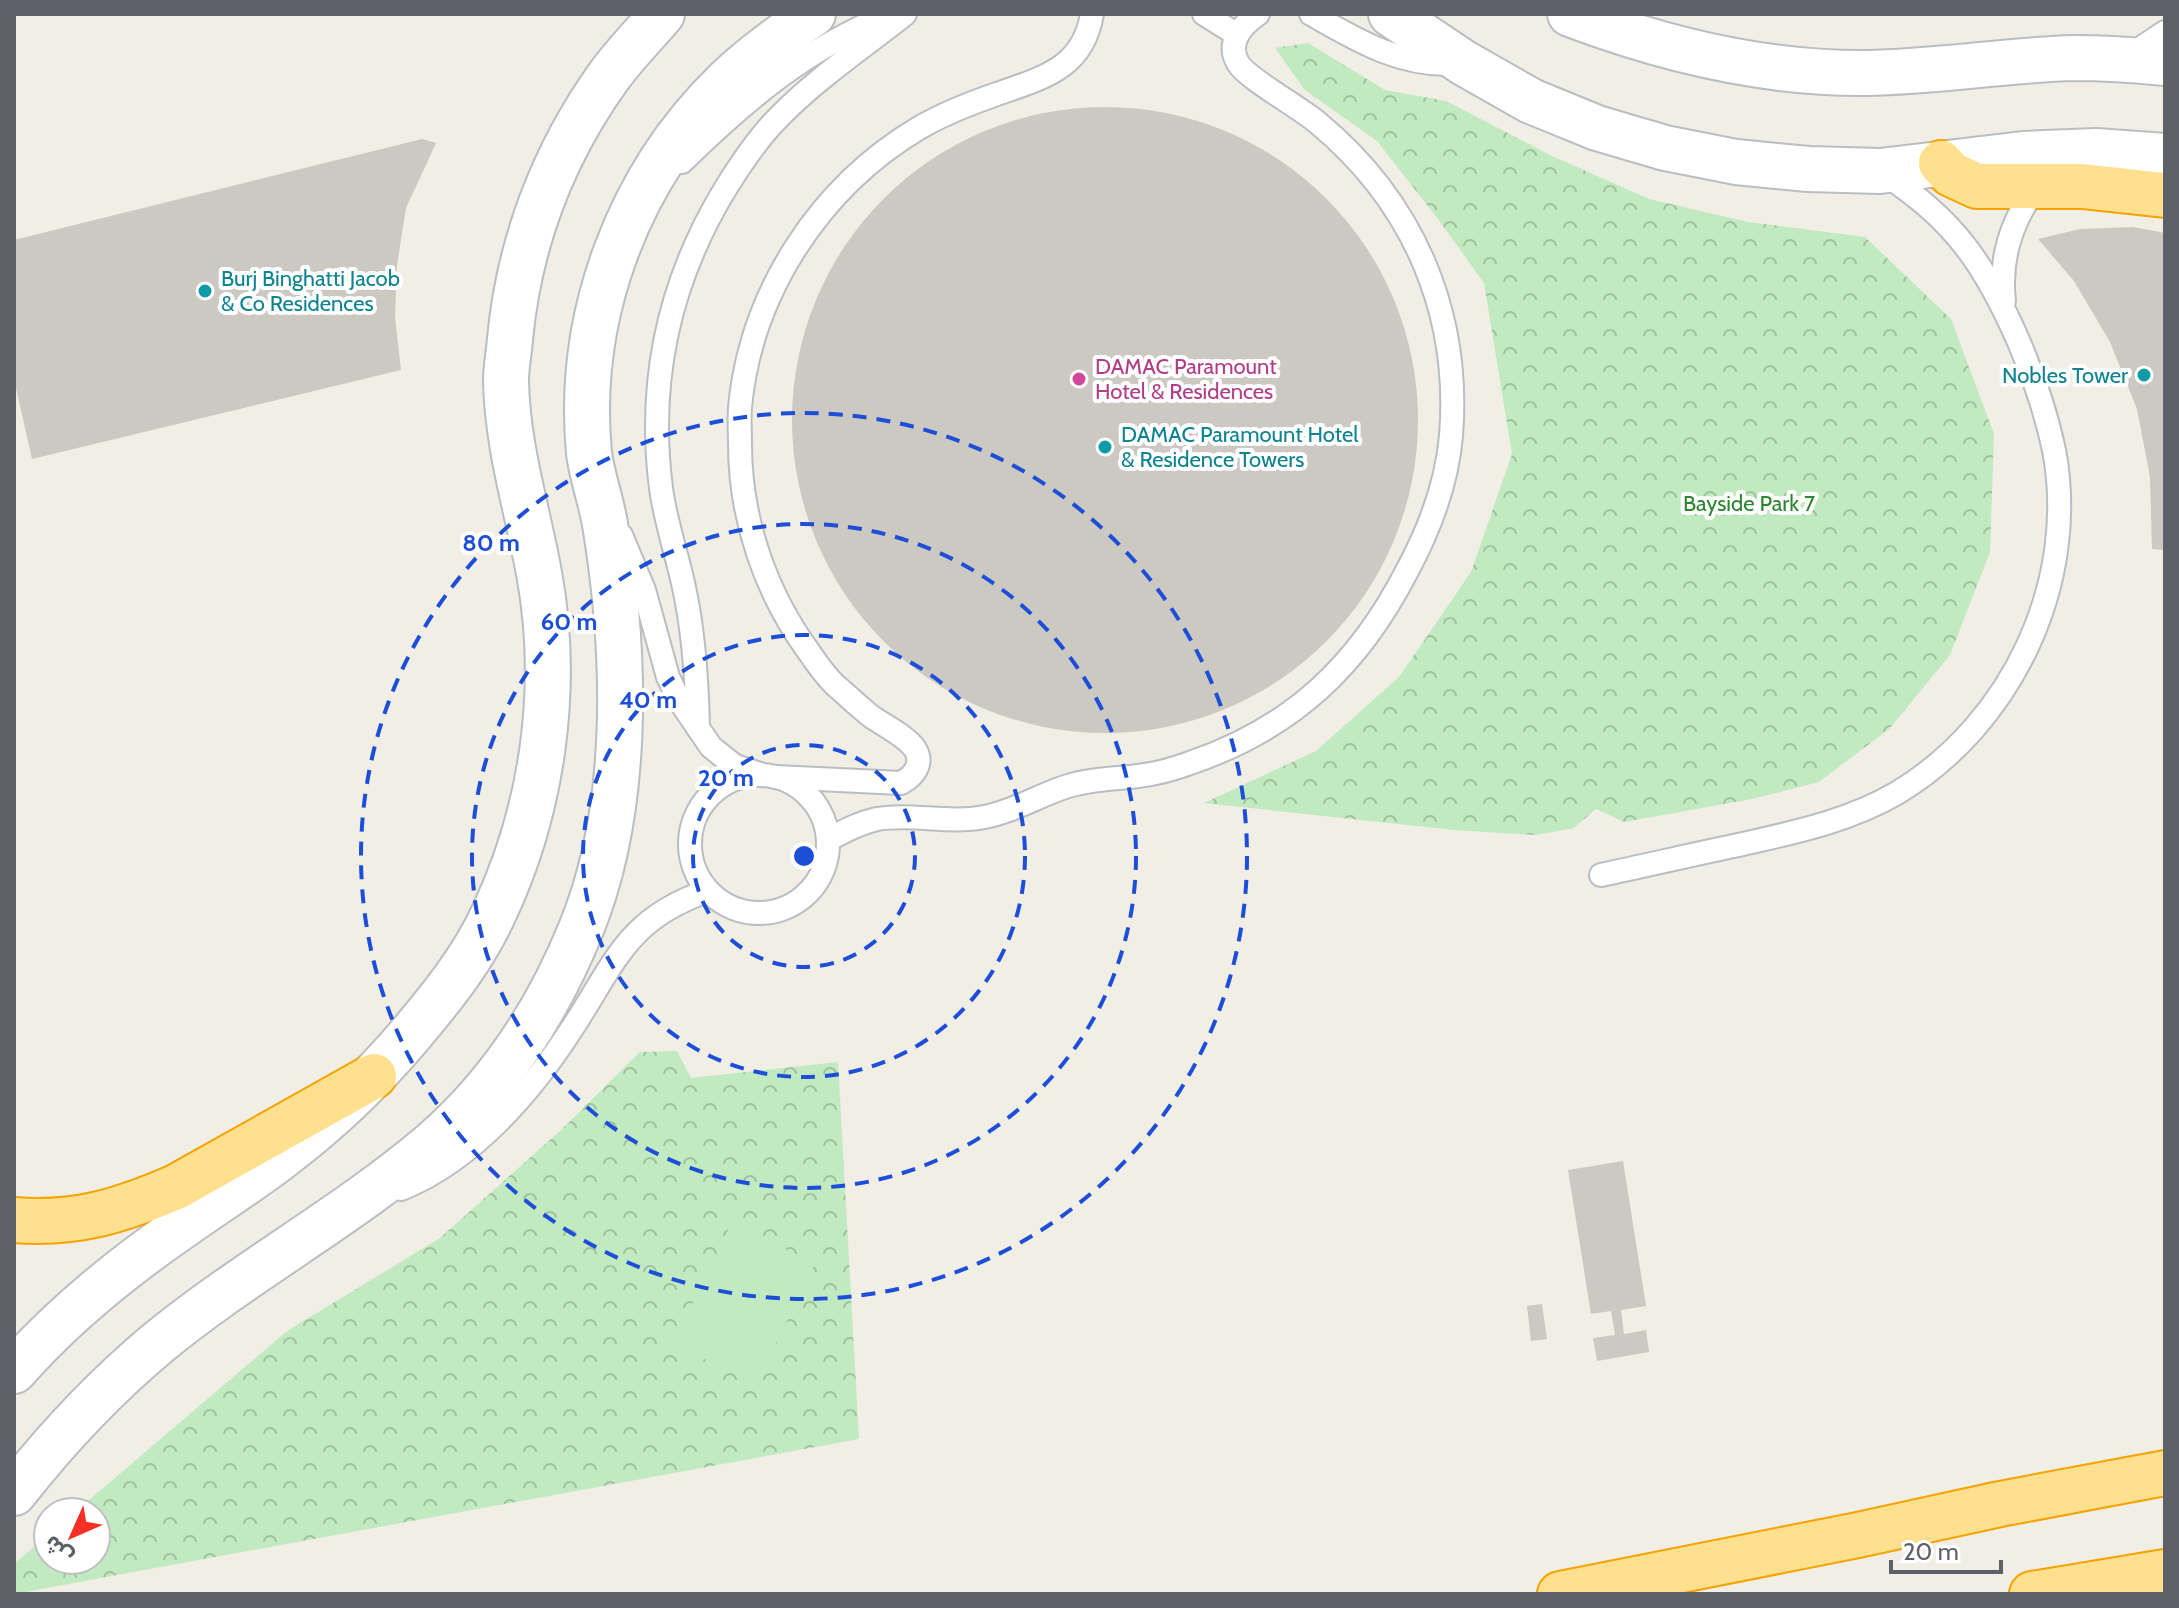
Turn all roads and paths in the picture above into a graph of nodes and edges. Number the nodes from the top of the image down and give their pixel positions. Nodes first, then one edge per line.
1 (662, 14) edge
2 (813, 14) edge
3 (891, 14) edge
4 (905, 14) edge
5 (1092, 14) edge
6 (1204, 14) edge
7 (1258, 14) edge
8 (1311, 14) edge
9 (1391, 14) edge
10 (1570, 14) edge
11 (2165, 32) edge
12 (1236, 34) junction
13 (2145, 61) edge
14 (1464, 63) junction
15 (2165, 156) edge
16 (1941, 163) junction
17 (1880, 171) junction
18 (2037, 186) junction
19 (2165, 195) edge
20 (633, 210) junction
21 (2005, 310) junction
22 (589, 456) junction
23 (698, 728) junction
24 (769, 776) junction
25 (828, 840) junction
26 (1601, 875) dead end
27 (707, 891) junction
28 (374, 1076) junction
29 (350, 1205) junction
30 (14, 1220) edge
31 (14, 1371) edge
32 (2165, 1473) edge
33 (14, 1493) edge
34 (2165, 1572) edge
35 (1560, 1594) edge
36 (2032, 1594) edge

1 - 28 street
2 - 20 street
3 - 20 lane
4 - 23 lane
5 - 24 lane
6 - 12 lane
7 - 12 lane
8 - 14 lane
9 - 14 street
10 - 13 street
11 - 13 lane
12 - 25 lane
14 - 17 street
15 - 16 street
16 - 17 street
16 - 18 highway
17 - 21 lane
18 - 19 highway
18 - 21 lane
20 - 22 street
21 - 26 lane
22 - 23 lane
22 - 29 street
23 - 24 lane
24 - 25 lane
24 - 27 lane
25 - 27 lane
27 - 29 lane
28 - 30 highway
28 - 31 street
29 - 33 street
32 - 35 highway
34 - 36 highway

